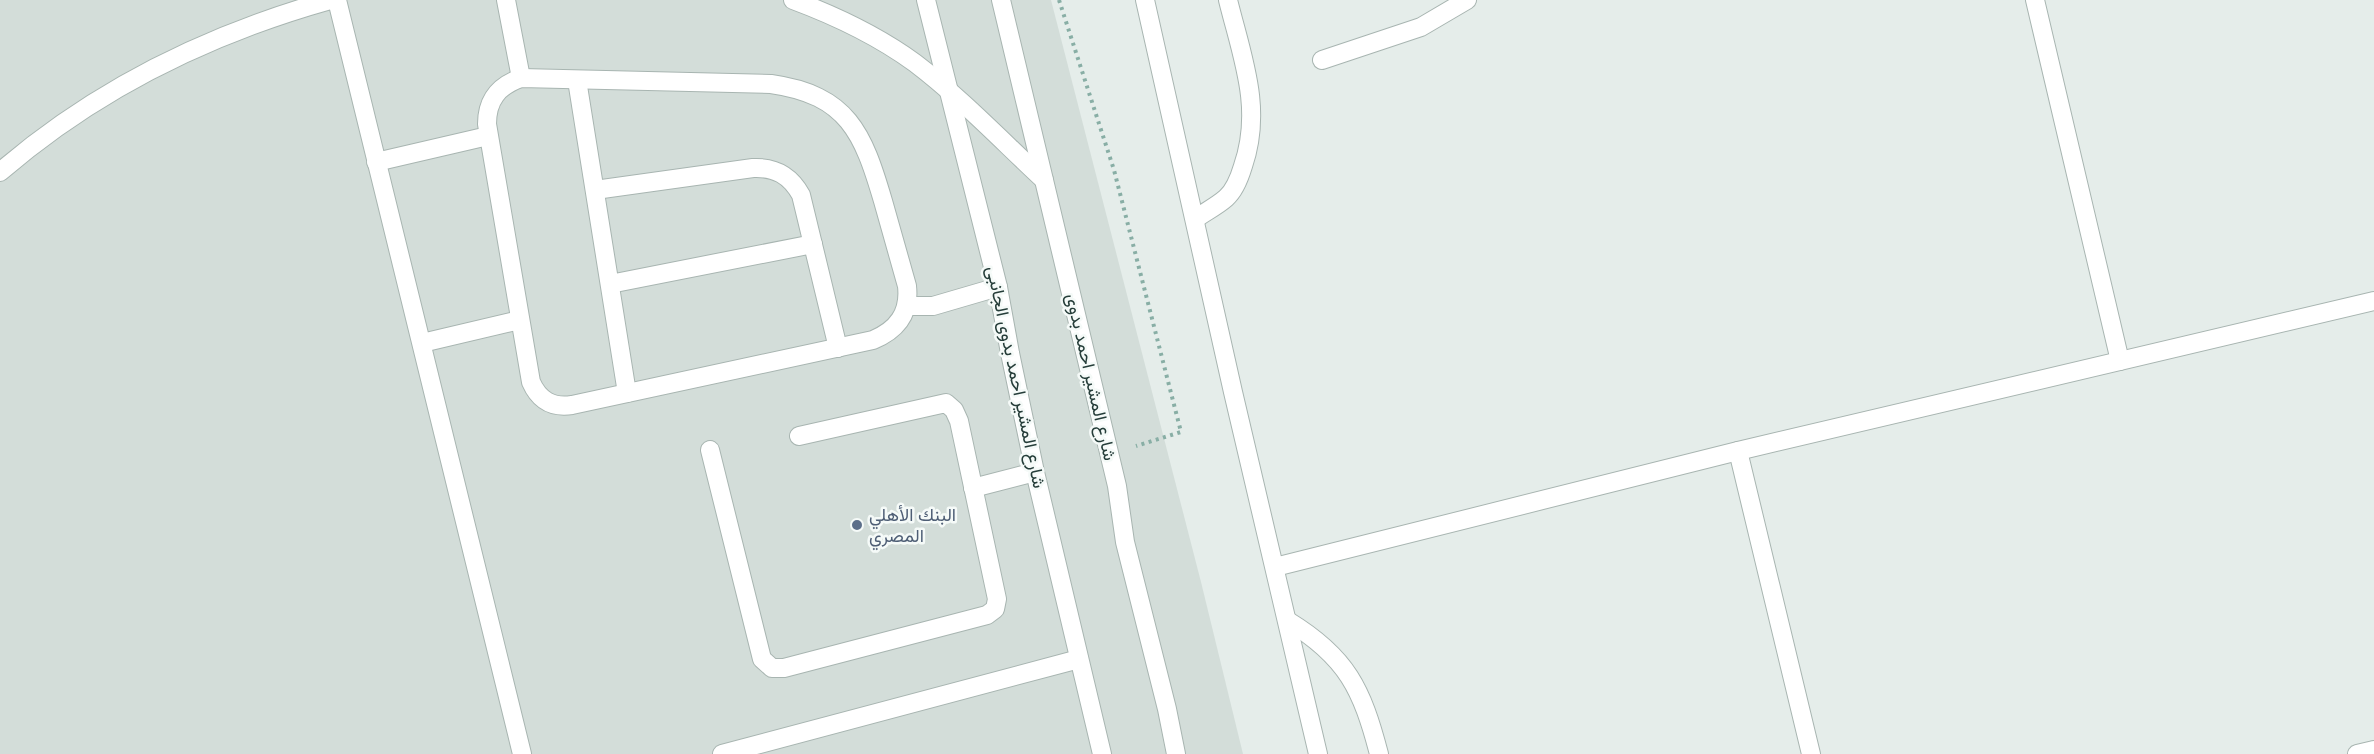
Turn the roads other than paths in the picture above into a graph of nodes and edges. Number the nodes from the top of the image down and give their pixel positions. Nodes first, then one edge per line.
1 (330, 0) edge
2 (337, 0) edge
3 (506, 0) edge
4 (793, 0) edge
5 (926, 0) edge
6 (1001, 0) edge
7 (1145, 0) edge
8 (1228, 0) edge
9 (1467, 0) edge
10 (2035, 0) edge
11 (1322, 60) dead end
12 (521, 78) junction
13 (577, 80) junction
14 (949, 92) junction
15 (489, 136) junction
16 (376, 162) junction
17 (0, 172) edge
18 (1044, 180) junction
19 (595, 190) junction
20 (1195, 219) junction
21 (813, 244) junction
22 (610, 284) junction
23 (998, 286) junction
24 (2374, 301) edge
25 (907, 306) junction
26 (520, 320) junction
27 (422, 344) junction
28 (838, 348) junction
29 (2120, 361) junction
30 (627, 393) junction
31 (799, 436) dead end
32 (710, 450) dead end
33 (1738, 452) junction
34 (1035, 472) junction
35 (973, 488) junction
36 (1275, 567) junction
37 (1288, 621) junction
38 (1079, 659) junction
39 (2374, 750) edge
40 (522, 754) edge
41 (722, 754) edge
42 (1102, 754) edge
43 (1176, 754) edge
44 (1318, 754) edge
45 (1379, 754) edge
46 (1811, 754) edge
47 (2357, 754) edge

1 - 17 street
2 - 16 street
3 - 12 street
4 - 14 street
5 - 14 street, شارع المشير احمد بدوى الجانبى
6 - 18 street, شارع المشير احمد بدوى
7 - 20 street
8 - 20 street
9 - 11 street
10 - 29 street
12 - 13 street
12 - 15 street
13 - 19 street
13 - 25 street
14 - 18 street
14 - 23 street, شارع المشير احمد بدوى الجانبى
15 - 16 street
15 - 26 street
16 - 27 street
18 - 43 street, شارع المشير احمد بدوى
19 - 21 street
19 - 22 street
20 - 36 street
21 - 22 street
21 - 28 street
22 - 30 street
23 - 25 street
23 - 34 street, شارع المشير احمد بدوى الجانبى
24 - 29 street
25 - 28 street
26 - 27 street
26 - 30 street
27 - 40 street
28 - 30 street
29 - 33 street
31 - 35 street
32 - 35 street
33 - 36 street
33 - 46 street
34 - 35 street
34 - 38 street, شارع المشير احمد بدوى الجانبى
36 - 37 street
37 - 44 street
37 - 45 street
38 - 41 street
38 - 42 street, شارع المشير احمد بدوى الجانبى
39 - 47 street

